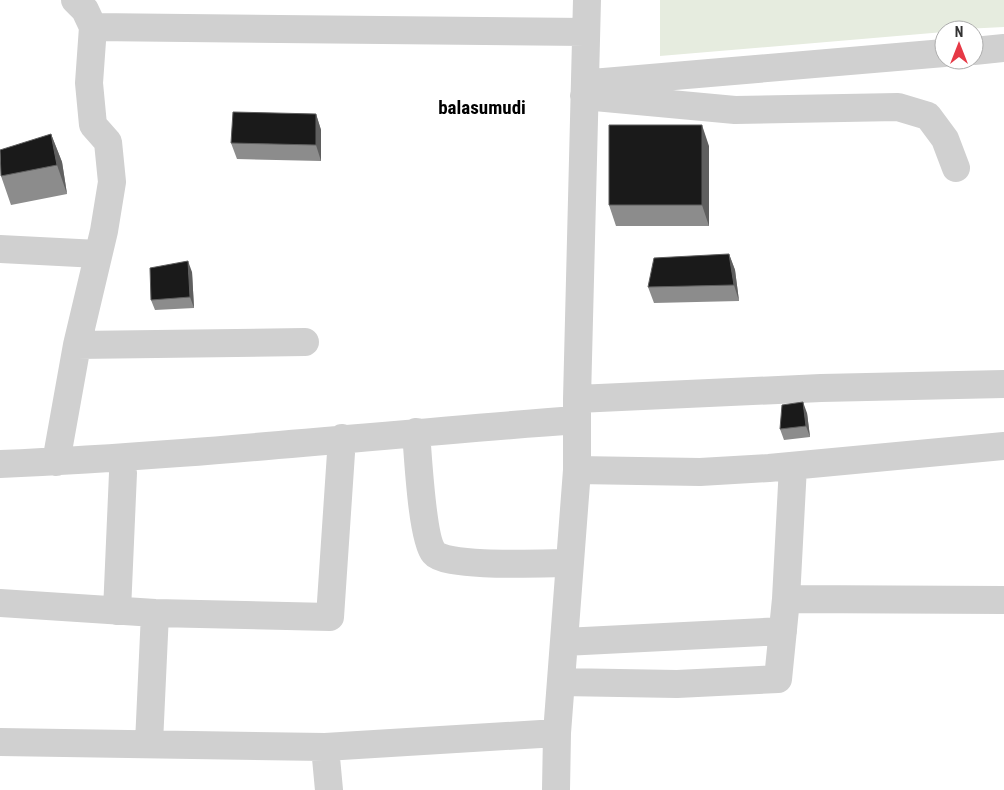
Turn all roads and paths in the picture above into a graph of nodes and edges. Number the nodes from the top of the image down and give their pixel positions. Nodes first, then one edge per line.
1 (74, 0) edge
2 (587, 0) edge
3 (93, 26) junction
4 (586, 32) junction
5 (1004, 48) edge
6 (984, 50) edge
7 (934, 54) edge
8 (584, 90) junction
9 (956, 168) dead end
10 (0, 249) edge
11 (98, 254) junction
12 (305, 342) dead end
13 (77, 345) junction
14 (1004, 384) edge
15 (577, 409) junction
16 (416, 432) junction
17 (342, 438) junction
18 (1004, 446) edge
19 (56, 462) junction
20 (0, 464) edge
21 (792, 466) junction
22 (577, 470) junction
23 (123, 473) dead end
24 (570, 563) junction
25 (786, 599) junction
26 (1004, 600) edge
27 (0, 603) edge
28 (117, 611) junction
29 (155, 613) junction
30 (783, 631) junction
31 (564, 642) junction
32 (561, 682) junction
33 (557, 733) junction
34 (0, 742) edge
35 (149, 743) junction
36 (325, 747) junction
37 (329, 790) edge
38 (556, 790) edge

1 - 3 street
2 - 4 street
3 - 4 street
3 - 11 street
4 - 8 street
5 - 6 street
7 - 8 street
8 - 9 street
8 - 15 street
10 - 11 street
11 - 13 street
12 - 13 street
13 - 19 street
14 - 15 street
15 - 16 street
15 - 22 street
16 - 17 street
16 - 24 street
17 - 19 street
17 - 29 street
18 - 21 street
19 - 20 street
21 - 22 street
21 - 25 street
22 - 24 street
23 - 28 street
24 - 31 street
25 - 26 street
25 - 30 street
27 - 28 street
28 - 29 street
29 - 35 street
30 - 31 street
30 - 32 street
31 - 32 street
32 - 33 street
33 - 36 street
33 - 38 street
34 - 35 street
35 - 36 street
36 - 37 street

